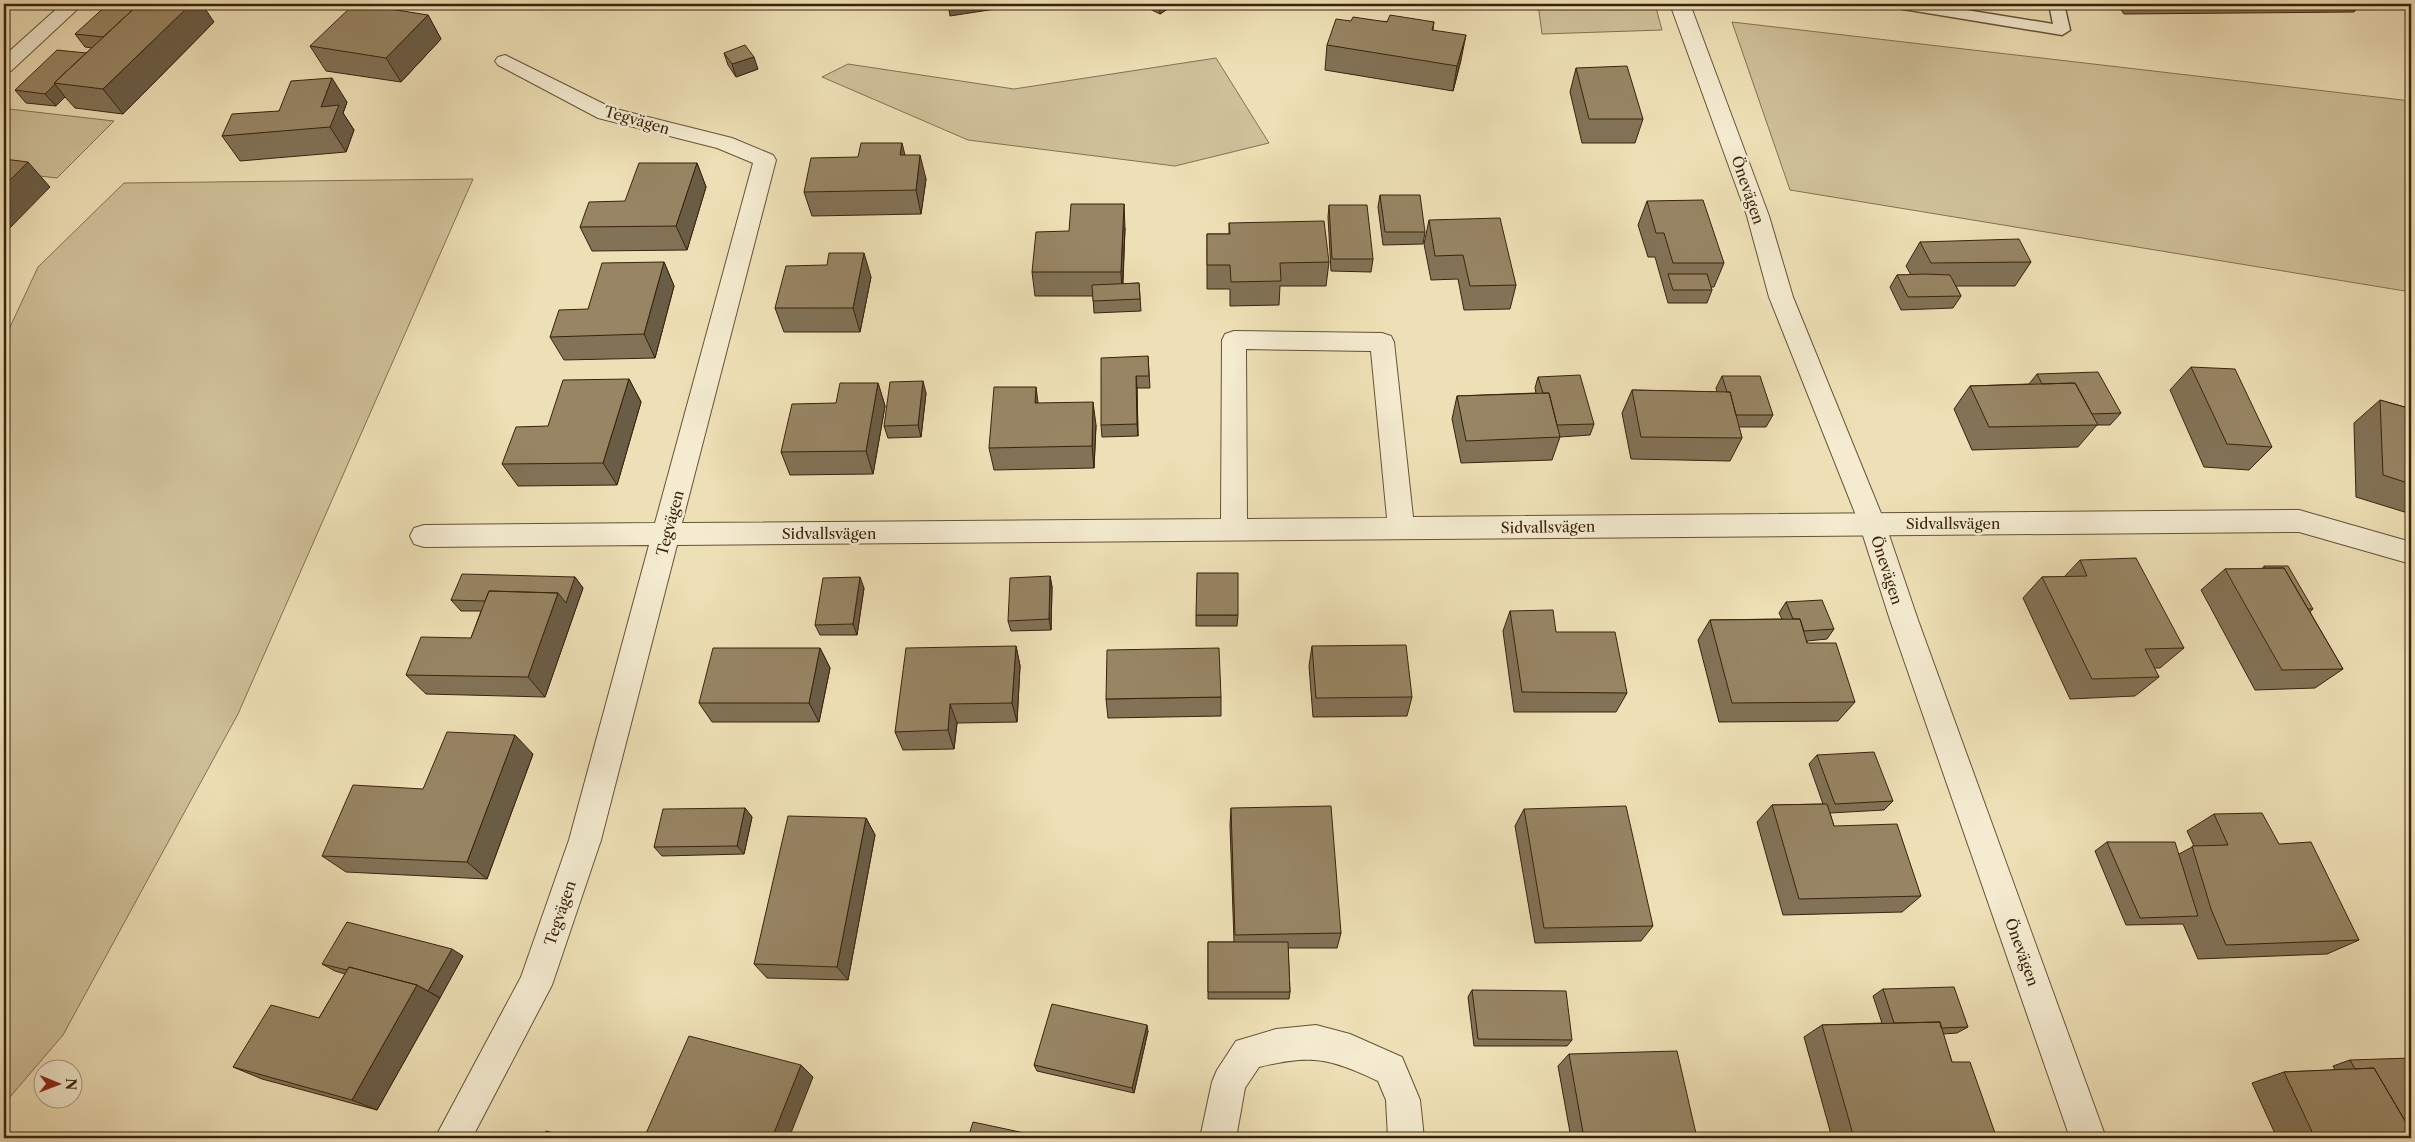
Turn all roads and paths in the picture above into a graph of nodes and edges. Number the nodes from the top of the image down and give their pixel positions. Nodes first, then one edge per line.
1 (73, 4) edge
2 (1680, 4) edge
3 (1903, 4) edge
4 (2057, 4) edge
5 (505, 61) dead end
6 (4, 67) edge
7 (1872, 523) junction
8 (1401, 528) junction
9 (1234, 530) junction
10 (668, 533) junction
11 (424, 536) dead end
12 (2411, 553) edge
13 (453, 1138) edge
14 (1218, 1138) edge
15 (1406, 1138) edge
16 (2088, 1138) edge

1 - 6 street
2 - 7 street, Önevägen
3 - 4 lane
5 - 10 street, Tegvägen
7 - 8 street, Sidvallsvägen
7 - 12 street, Sidvallsvägen
7 - 16 street, Önevägen
8 - 9 street, Sidvallsvägen
8 - 9 street
9 - 10 street, Sidvallsvägen
10 - 11 street, Sidvallsvägen
10 - 13 street, Tegvägen
14 - 15 street

